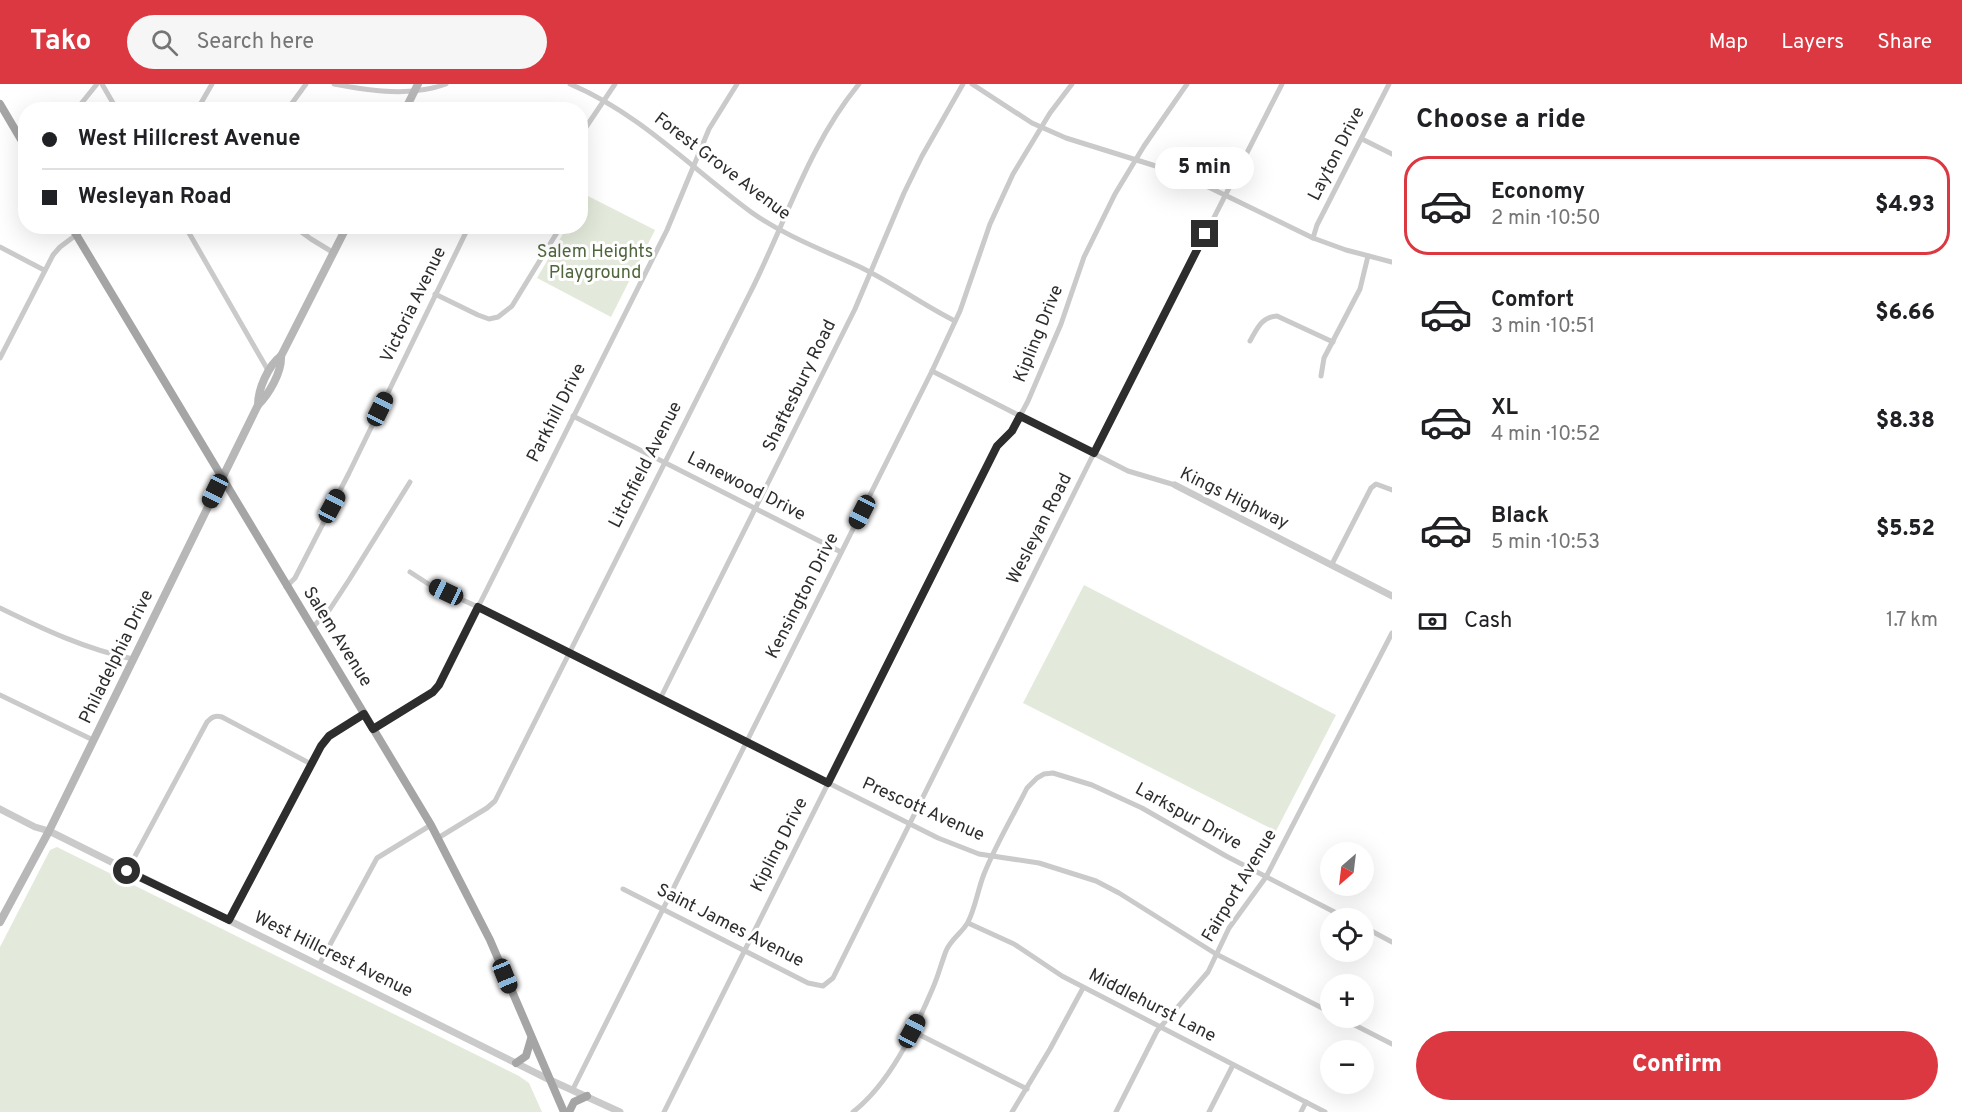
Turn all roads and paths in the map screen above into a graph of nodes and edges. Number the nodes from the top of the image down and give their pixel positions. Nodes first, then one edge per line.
1 (100, 84) edge
2 (212, 84) edge
3 (306, 84) edge
4 (334, 84) edge
5 (446, 84) edge
6 (570, 84) edge
7 (615, 84) edge
8 (737, 84) edge
9 (859, 84) edge
10 (963, 84) edge
11 (972, 84) edge
12 (1072, 84) edge
13 (1187, 84) edge
14 (1282, 84) edge
15 (1389, 84) edge
16 (416, 88) edge
17 (603, 101) junction
18 (83, 102) edge
19 (112, 102) edge
20 (202, 102) edge
21 (293, 102) edge
22 (409, 102) edge
23 (0, 105) edge
24 (588, 124) edge
25 (1041, 127) junction
26 (18, 135) edge
27 (1362, 139) junction
28 (1392, 154) edge
29 (1135, 159) junction
30 (694, 165) junction
31 (1226, 194) junction
32 (779, 230) junction
33 (78, 234) edge
34 (190, 234) edge
35 (304, 234) edge
36 (343, 234) edge
37 (465, 234) edge
38 (556, 234) edge
39 (76, 236) junction
40 (1313, 238) junction
41 (0, 247) edge
42 (334, 253) junction
43 (1368, 256) junction
44 (1392, 262) edge
45 (44, 270) junction
46 (871, 273) junction
47 (435, 294) junction
48 (955, 321) junction
49 (1250, 341) dead end
50 (1332, 342) junction
51 (2, 349) edge
52 (281, 356) junction
53 (0, 358) edge
54 (932, 371) junction
55 (269, 372) junction
56 (1321, 376) dead end
57 (258, 405) junction
58 (573, 416) junction
59 (1020, 416) junction
60 (1094, 453) junction
61 (664, 462) junction
62 (222, 477) junction
63 (410, 482) dead end
64 (1175, 485) joint
65 (1392, 490) edge
66 (756, 508) junction
67 (841, 552) junction
68 (1332, 564) junction
69 (410, 572) dead end
70 (286, 586) junction
71 (1392, 596) edge
72 (478, 607) junction
73 (0, 608) edge
74 (312, 628) junction
75 (1392, 633) edge
76 (569, 653) junction
77 (133, 659) junction
78 (0, 695) edge
79 (660, 699) junction
80 (364, 714) junction
81 (373, 729) junction
82 (93, 740) junction
83 (746, 742) junction
84 (311, 764) junction
85 (828, 783) junction
86 (0, 809) edge
87 (910, 823) junction
88 (431, 825) junction
89 (49, 831) junction
90 (438, 838) junction
91 (992, 856) junction
92 (127, 871) junction
93 (1266, 877) junction
94 (623, 889) dead end
95 (1326, 908) edge
96 (663, 909) junction
97 (229, 920) junction
98 (0, 922) edge
99 (968, 923) junction
100 (1374, 932) edge
101 (1392, 942) edge
102 (744, 949) junction
103 (1216, 954) junction
104 (319, 965) junction
105 (824, 986) joint
106 (1083, 988) junction
107 (1320, 1007) edge
108 (1160, 1027) junction
109 (1361, 1028) edge
110 (912, 1031) junction
111 (531, 1038) junction
112 (1392, 1044) edge
113 (516, 1063) junction
114 (1233, 1065) junction
115 (550, 1080) junction
116 (573, 1089) junction
117 (1027, 1089) junction
118 (587, 1096) junction
119 (1306, 1102) junction
120 (856, 1111) edge
121 (564, 1112) edge
122 (569, 1112) edge
123 (620, 1112) edge
124 (664, 1112) edge
125 (1012, 1112) edge
126 (1116, 1112) edge
127 (1209, 1112) edge
128 (1301, 1112) edge
129 (1325, 1112) edge

1 - 18 street
1 - 19 street
2 - 20 street
3 - 21 street
4 - 16 street
5 - 16 street
6 - 17 street, Forest Grove Avenue
7 - 17 street
8 - 30 street, Parkhill Drive
9 - 32 street, Litchfield Avenue
10 - 46 street, Shaftesbury Road
11 - 25 street
12 - 25 street, Kensington Drive
13 - 29 street, Kipling Drive
14 - 31 street, Wesleyan Road
15 - 27 street, Layton Drive
16 - 22 main road
17 - 24 street
17 - 30 street, Forest Grove Avenue
23 - 26 main road
25 - 29 street
25 - 48 street, Kensington Drive
27 - 28 street
27 - 40 street, Layton Drive
29 - 31 street
29 - 59 street, Kipling Drive
30 - 32 street, Forest Grove Avenue
30 - 58 street, Parkhill Drive
31 - 40 street
31 - 60 street, Wesleyan Road
32 - 46 street, Forest Grove Avenue
32 - 61 street, Litchfield Avenue
33 - 39 street
34 - 55 street
35 - 42 street
36 - 42 main road, Philadelphia Drive
37 - 47 street, Victoria Avenue
38 - 47 street
39 - 45 street
39 - 62 main road, Salem Avenue
40 - 43 street
41 - 45 street
42 - 52 main road, Philadelphia Drive
43 - 44 street
43 - 50 street
45 - 51 street
46 - 48 street, Forest Grove Avenue
46 - 66 street, Shaftesbury Road
47 - 70 street, Victoria Avenue
48 - 54 street, Kensington Drive
49 - 50 street
50 - 56 street
51 - 53 street
52 - 55 main road, Philadelphia Drive
52 - 57 main road, Philadelphia Drive
54 - 59 street, Kings Highway
54 - 67 street, Kensington Drive
55 - 57 main road, Philadelphia Drive
57 - 62 main road, Philadelphia Drive
58 - 61 street, Lanewood Drive
58 - 72 street, Parkhill Drive
59 - 60 street, Kings Highway
59 - 85 street, Kipling Drive
60 - 64 street, Kings Highway
60 - 87 street, Wesleyan Road
61 - 66 street, Lanewood Drive
61 - 76 street, Litchfield Avenue
62 - 70 main road, Salem Avenue
62 - 77 main road, Philadelphia Drive
63 - 74 street
64 - 68 street, Kings Highway
65 - 68 street
66 - 67 street, Lanewood Drive
66 - 79 street, Shaftesbury Road
67 - 83 street, Kensington Drive
68 - 71 street, Kings Highway
69 - 72 street, Prescott Avenue
70 - 74 main road, Salem Avenue
72 - 76 street, Prescott Avenue
72 - 81 street, Parkhill Drive
73 - 77 street
74 - 80 main road, Salem Avenue
75 - 93 street, Fairport Avenue
76 - 79 street, Prescott Avenue
76 - 90 street, Litchfield Avenue
77 - 82 main road, Philadelphia Drive
78 - 82 street
79 - 83 street, Prescott Avenue
80 - 81 main road, Salem Avenue
80 - 84 street
81 - 88 main road, Salem Avenue
82 - 89 main road, Philadelphia Drive
83 - 85 street, Prescott Avenue
83 - 96 street, Kensington Drive
84 - 92 street
84 - 97 street
85 - 87 street, Prescott Avenue
85 - 102 street, Kipling Drive
86 - 89 street, West Hillcrest Avenue
87 - 91 street, Prescott Avenue
87 - 105 street, Wesleyan Road
88 - 90 main road, Salem Avenue
88 - 104 street
89 - 92 street, West Hillcrest Avenue
89 - 98 main road, Philadelphia Drive
90 - 111 main road, Salem Avenue
91 - 93 street, Larkspur Drive
91 - 99 street
91 - 103 street, Prescott Avenue
92 - 97 street, West Hillcrest Avenue
93 - 95 street, Larkspur Drive
93 - 103 street, Fairport Avenue
94 - 96 street, Saint James Avenue
96 - 102 street, Saint James Avenue
96 - 116 street, Kensington Drive
97 - 104 street, West Hillcrest Avenue
99 - 106 street, Middlehurst Lane
99 - 110 street
100 - 101 street
102 - 105 street, Saint James Avenue
102 - 124 street, Kipling Drive
103 - 107 street, Prescott Avenue
103 - 108 street, Fairport Avenue
104 - 113 street, West Hillcrest Avenue
106 - 108 street, Middlehurst Lane
106 - 117 street
108 - 114 street, Middlehurst Lane
108 - 126 street, Fairport Avenue
109 - 112 street
110 - 117 street
110 - 120 street
111 - 113 main road
111 - 115 main road, Salem Avenue
113 - 115 street, West Hillcrest Avenue
114 - 119 street, Middlehurst Lane
114 - 127 street
115 - 116 street, West Hillcrest Avenue
115 - 121 main road, Salem Avenue
116 - 118 street, West Hillcrest Avenue
117 - 125 street
118 - 122 main road
118 - 123 street, West Hillcrest Avenue
119 - 128 street
119 - 129 street, Middlehurst Lane

